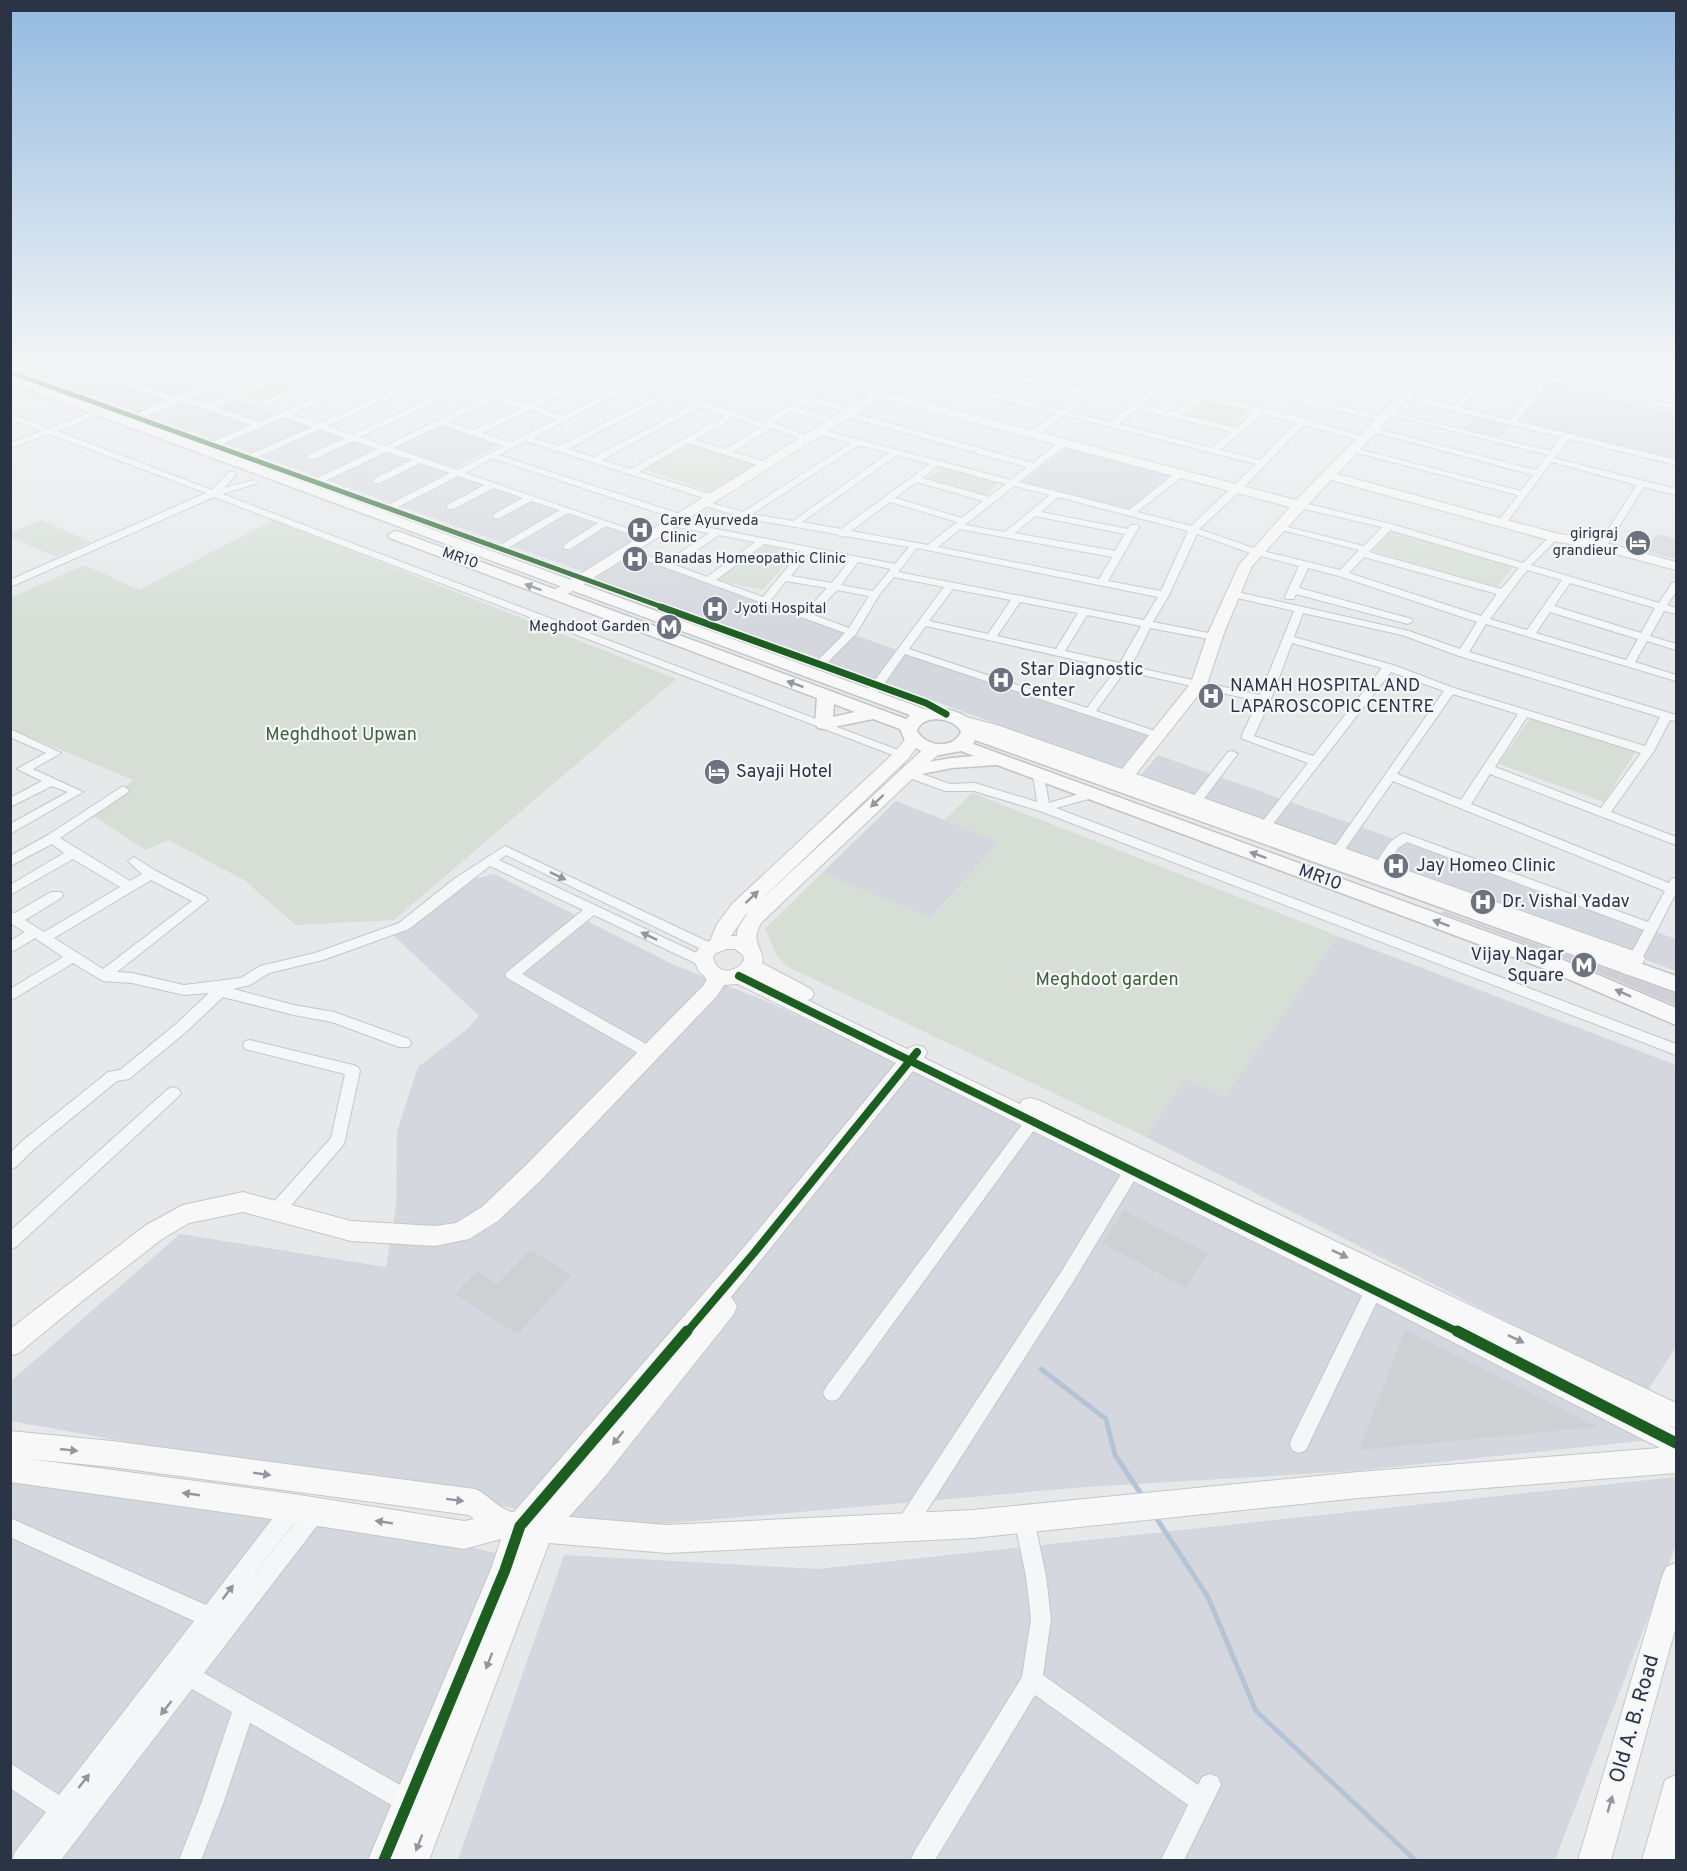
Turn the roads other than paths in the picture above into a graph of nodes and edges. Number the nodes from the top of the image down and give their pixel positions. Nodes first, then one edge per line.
1 (117, 456) edge
2 (185, 456) edge
3 (233, 456) edge
4 (243, 456) edge
5 (253, 456) edge
6 (370, 456) edge
7 (408, 456) edge
8 (488, 456) edge
9 (495, 456) edge
10 (584, 456) edge
11 (603, 456) edge
12 (659, 456) edge
13 (739, 456) edge
14 (776, 456) edge
15 (836, 456) edge
16 (890, 456) edge
17 (911, 456) edge
18 (1002, 456) edge
19 (1047, 456) edge
20 (1118, 456) edge
21 (1235, 456) edge
22 (1268, 456) edge
23 (1349, 456) edge
24 (1375, 456) edge
25 (1462, 456) edge
26 (1654, 456) edge
27 (1551, 457) joint
28 (249, 458) junction
29 (419, 460) junction
30 (596, 460) junction
31 (1677, 462) edge
32 (1261, 463) junction
33 (763, 464) junction
34 (937, 464) junction
35 (1035, 466) junction
36 (632, 472) junction
37 (456, 473) junction
38 (1181, 473) junction
39 (232, 474) junction
40 (1540, 474) junction
41 (1329, 476) junction
42 (915, 479) junction
43 (377, 481) dead end
44 (1012, 481) junction
45 (316, 482) junction
46 (254, 483) junction
47 (1642, 483) junction
48 (493, 485) junction
49 (1238, 488) junction
50 (1677, 492) edge
51 (214, 493) junction
52 (1058, 493) junction
53 (1524, 495) junction
54 (530, 498) junction
55 (889, 499) junction
56 (706, 500) junction
57 (989, 500) junction
58 (1099, 504) junction
59 (1299, 505) junction
60 (450, 507) dead end
61 (567, 510) junction
62 (383, 511) junction
63 (1033, 513) junction
64 (1131, 513) junction
65 (744, 515) junction
66 (497, 516) dead end
67 (1142, 516) junction
68 (675, 520) junction
69 (1502, 523) junction
70 (606, 524) junction
71 (794, 524) junction
72 (961, 524) junction
73 (1083, 524) junction
74 (1388, 526) junction
75 (1279, 528) junction
76 (1194, 530) junction
77 (718, 532) junction
78 (1130, 532) junction
79 (841, 534) junction
80 (1007, 535) junction
81 (647, 537) junction
82 (1554, 537) junction
83 (761, 542) junction
84 (915, 545) junction
85 (1602, 546) junction
86 (567, 547) dead end
87 (930, 548) junction
88 (500, 549) junction
89 (806, 550) junction
90 (625, 551) junction
91 (1364, 551) junction
92 (1256, 552) junction
93 (1119, 555) junction
94 (855, 560) junction
95 (1305, 563) junction
96 (667, 566) junction
97 (1677, 566) edge
98 (1522, 567) junction
99 (894, 571) junction
100 (1342, 574) junction
101 (785, 578) junction
102 (1567, 580) junction
103 (577, 581) junction
104 (708, 581) junction
105 (1102, 582) junction
106 (10, 584) edge
107 (1677, 585) edge
108 (950, 586) junction
109 (833, 588) junction
110 (1293, 590) junction
111 (1503, 593) junction
112 (875, 594) junction
113 (1233, 594) junction
114 (556, 595) junction
115 (1164, 595) junction
116 (1413, 596) junction
117 (1017, 599) junction
118 (765, 601) junction
119 (1286, 604) junction
120 (1661, 607) junction
121 (1300, 608) junction
122 (1549, 608) junction
123 (1677, 611) edge
124 (1084, 612) junction
125 (807, 616) junction
126 (1482, 620) junction
127 (1408, 621) junction
128 (924, 623) junction
129 (1147, 624) junction
130 (852, 632) junction
131 (1405, 633) junction
132 (1530, 634) junction
133 (1214, 637) junction
134 (991, 638) junction
135 (1644, 638) junction
136 (1289, 639) junction
137 (1677, 647) edge
138 (903, 650) junction
139 (1059, 653) junction
140 (1463, 654) junction
141 (1629, 663) junction
142 (820, 664) junction
143 (1389, 667) junction
144 (1123, 668) junction
145 (1677, 678) edge
146 (1199, 684) junction
147 (875, 690) junction
148 (1450, 690) junction
149 (826, 696) junction
150 (1265, 699) junction
151 (1090, 711) junction
152 (1525, 712) junction
153 (874, 713) junction
154 (925, 715) junction
155 (1672, 717) edge
156 (824, 724) junction
157 (960, 728) junction
158 (10, 732) edge
159 (1157, 735) junction
160 (937, 749) junction
161 (1648, 751) junction
162 (909, 753) junction
163 (1232, 754) dead end
164 (1007, 762) junction
165 (1315, 762) junction
166 (10, 764) edge
167 (23, 769) junction
168 (1489, 769) junction
169 (1039, 774) junction
170 (1126, 776) junction
171 (1390, 776) junction
172 (52, 781) junction
173 (123, 790) dead end
174 (1092, 794) junction
175 (1196, 801) junction
176 (10, 803) edge
177 (1463, 806) junction
178 (1044, 808) junction
179 (1603, 814) junction
180 (1265, 826) junction
181 (10, 830) edge
182 (52, 838) junction
183 (1677, 841) edge
184 (1337, 852) junction
185 (73, 853) junction
186 (134, 861) dead end
187 (490, 861) junction
188 (10, 862) edge
189 (1379, 867) junction
190 (151, 874) junction
191 (1675, 885) edge
192 (130, 887) junction
193 (10, 891) edge
194 (56, 895) dead end
195 (593, 909) junction
196 (13, 917) edge
197 (1652, 928) junction
198 (40, 935) junction
199 (10, 948) edge
200 (73, 957) junction
201 (727, 960) junction
202 (1632, 964) junction
203 (103, 976) junction
204 (1677, 984) edge
205 (220, 989) junction
206 (10, 996) edge
207 (1677, 1017) edge
208 (404, 1043) dead end
209 (250, 1045) dead end
210 (1677, 1050) edge
211 (650, 1053) junction
212 (918, 1059) junction
213 (173, 1093) dead end
214 (1032, 1122) junction
215 (10, 1144) edge
216 (27, 1146) junction
217 (10, 1163) edge
218 (1132, 1171) junction
219 (276, 1211) junction
220 (10, 1242) edge
221 (1374, 1289) junction
222 (10, 1345) edge
223 (832, 1393) dead end
224 (1677, 1416) edge
225 (1677, 1443) edge
226 (1299, 1444) dead end
227 (1677, 1460) edge
228 (12, 1464) edge
229 (304, 1510) junction
230 (1024, 1518) junction
231 (521, 1526) junction
232 (10, 1527) edge
233 (905, 1527) junction
234 (1677, 1577) edge
235 (209, 1617) junction
236 (181, 1671) junction
237 (1032, 1680) junction
238 (244, 1708) junction
239 (10, 1774) edge
240 (1677, 1791) edge
241 (408, 1802) junction
242 (62, 1810) junction
243 (23, 1860) edge
244 (47, 1860) edge
245 (190, 1860) edge
246 (384, 1860) edge
247 (413, 1860) edge
248 (922, 1860) edge
249 (1174, 1860) edge
250 (1594, 1860) edge
251 (1658, 1860) edge

1 - 51 street
2 - 39 main road, MR10
3 - 62 main road, MR10
4 - 28 street
5 - 28 street
6 - 45 street
7 - 29 street
8 - 37 street
9 - 68 street
10 - 30 street
11 - 30 street
12 - 36 street
13 - 33 street
14 - 33 street
15 - 65 street
16 - 71 street
17 - 34 street
18 - 35 street
19 - 35 street
20 - 38 street
21 - 32 street
22 - 32 street
23 - 41 street
24 - 53 street
25 - 40 street
26 - 31 street
27 - 40 street
27 - 47 street
28 - 45 street
29 - 37 street
29 - 43 street
30 - 36 street
32 - 49 street
33 - 56 street
34 - 42 street
34 - 44 street
35 - 44 street
36 - 56 street
37 - 48 street
37 - 62 street
38 - 49 street
38 - 64 street
39 - 46 main road, MR10
39 - 51 street
40 - 53 street
41 - 59 street
41 - 69 street
42 - 55 street
42 - 57 street
44 - 52 street
44 - 57 street
45 - 62 street
46 - 51 street
114 -> 46 main road, MR10
47 - 50 street
47 - 85 street
48 - 54 street
48 - 60 street
49 - 59 street
49 - 76 street
51 - 106 street
51 - 156 street
52 - 58 street
52 - 63 street
53 - 69 street
54 - 61 street
54 - 66 street
55 - 72 street
55 - 79 street
56 - 65 street
56 - 68 street
57 - 72 street
58 - 64 street
58 - 73 street
59 - 74 street
59 - 75 street
61 - 70 street
61 - 88 street
62 - 88 street
62 - 103 main road, MR10
63 - 73 street
63 - 80 street
64 - 67 street
65 - 71 street
67 - 76 street
67 - 78 street
68 - 77 street
68 - 81 street
69 - 82 street
70 - 81 street
70 - 86 street
71 - 79 street
72 - 80 street
72 - 87 street
73 - 78 street
74 - 91 street
74 - 98 street
75 - 91 street
75 - 92 street
76 - 92 street
76 - 115 street
77 - 83 street
77 - 96 street
78 - 93 street
79 - 84 street
80 - 93 street
81 - 90 street
82 - 85 street
82 - 98 street
83 - 89 street
83 - 104 street
84 - 87 street
84 - 99 street
85 - 97 street
87 - 105 street
88 - 103 street
89 - 94 street
89 - 101 street
90 - 96 street
90 - 103 street
91 - 100 street
91 - 111 street
92 - 95 street
92 - 113 street
93 - 105 street
94 - 99 street
94 - 109 street
95 - 100 street
95 - 110 street
96 - 104 street
98 - 102 street
98 - 111 street
99 - 108 street
99 - 112 street
100 - 116 street
101 - 109 street
101 - 118 street
102 - 120 street
102 - 122 street
103 - 114 street
103 - 142 street
103 - 147 main road, MR10
104 - 118 street
105 - 115 street
107 - 120 street
108 - 117 street
108 - 128 street
109 - 112 street
109 - 125 street
110 - 119 street
110 - 127 street
111 - 126 street
112 - 130 street
113 - 119 street
113 - 133 street
149 -> 114 main road, MR10
115 - 129 street
116 - 126 street
116 - 127 street
117 - 124 street
117 - 134 street
118 - 125 street
119 - 121 street
120 - 123 street
120 - 135 street
121 - 131 street
121 - 136 street
122 - 132 street
122 - 135 street
124 - 129 street
124 - 139 street
125 - 130 street
126 - 132 street
126 - 140 street
127 - 131 street
128 - 134 street
128 - 138 street
129 - 133 street
129 - 144 street
130 - 142 street
131 - 140 street
132 - 141 street
133 - 146 street
134 - 139 street
135 - 137 street
135 - 141 street
136 - 143 street
136 - 150 street
138 - 147 street
138 - 151 street
139 - 144 street
140 - 155 street
141 - 145 street
142 - 147 street
143 - 148 street
143 - 165 street
144 - 146 street
144 - 151 street
146 - 150 street
146 - 159 street
147 - 154 main road, MR10
147 - 157 street
148 - 152 street
148 - 171 street
149 - 153 main road, MR10
149 - 156 main road
150 - 165 street
151 - 159 street
152 - 161 street
152 - 168 street
153 - 156 main road
153 - 162 main road, MR10
154 - 157 main road
154 - 162 main road
155 - 161 street
156 - 162 street
157 - 160 main road
157 - 164 main road, MR10
157 - 170 street
157 - 202 main road, MR10
158 - 167 street
159 - 170 street
160 - 162 main road, MR10
160 - 162 street
161 - 179 street
162 - 164 main road
162 - 178 street
162 -> 201 street
201 -> 162 street
163 - 175 street
164 - 169 main road, MR10
165 - 180 street
166 - 167 street
167 - 172 street
168 - 177 street
168 - 179 street
169 - 174 main road, MR10
169 - 178 street
170 - 175 street
171 - 177 street
171 - 184 street
172 - 176 street
172 - 181 street
173 - 182 street
174 - 178 street
207 -> 174 main road, MR10
175 - 180 street
177 - 191 street
178 - 210 street
179 - 183 street
180 - 184 street
182 - 185 street
182 - 188 street
184 - 189 street
185 - 192 street
185 - 193 street
186 - 190 street
187 - 195 street
187 -> 201 street
187 - 205 street
189 - 197 street
189 - 202 street
190 - 192 street
190 - 203 street
191 - 197 street
192 - 198 street
194 - 196 street
201 -> 195 street
195 - 211 street
196 - 198 street
197 - 202 street
198 - 199 street
198 - 200 street
200 - 203 street
200 - 206 street
201 - 211 street
201 - 212 street
202 - 204 main road, MR10
203 - 205 street
205 - 208 street
205 - 216 street
209 - 219 street
211 - 219 street
212 - 214 street
212 -> 224 street
212 - 231 street
213 - 220 street
214 - 218 street
214 - 223 street
215 - 216 street
216 - 217 street
218 - 221 street
218 - 233 street
219 - 222 street
221 - 225 street
221 - 226 street
227 - 230 street
229 -> 228 street
228 -> 231 street
231 -> 229 street
235 -> 229 street
229 - 236 street
230 - 233 street
230 - 237 street
231 - 233 street
231 - 241 street
231 -> 247 street
232 - 235 street
250 -> 234 street, Old A. B. Road
235 - 236 street
236 - 238 street
242 -> 236 street
236 -> 244 street
237 - 248 street
237 - 249 street
238 - 241 street
238 - 245 street
239 - 242 street
240 - 251 street
241 - 246 street
242 - 243 street

